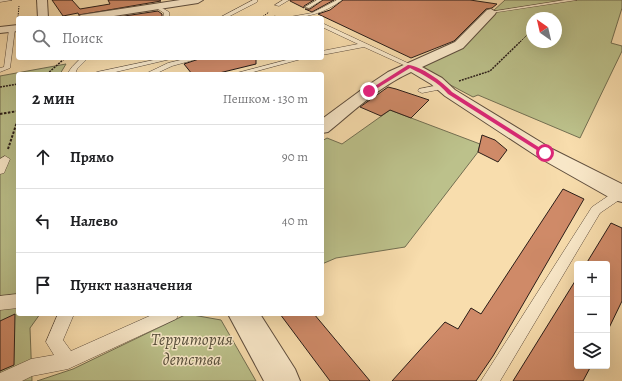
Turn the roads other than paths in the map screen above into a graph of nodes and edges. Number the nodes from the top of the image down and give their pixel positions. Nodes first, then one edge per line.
1 (10, 0) edge
2 (42, 0) edge
3 (132, 0) edge
4 (198, 0) edge
5 (255, 0) edge
6 (287, 0) edge
7 (320, 0) edge
8 (340, 0) edge
9 (575, 0) edge
10 (0, 1) edge
11 (277, 5) dead end
12 (157, 6) junction
13 (307, 7) dead end
14 (140, 9) junction
15 (491, 12) joint
16 (43, 16) edge
17 (94, 16) edge
18 (166, 16) edge
19 (226, 16) edge
20 (309, 16) edge
21 (324, 26) edge
22 (16, 27) edge
23 (0, 30) edge
24 (363, 45) junction
25 (324, 54) edge
26 (83, 60) edge
27 (163, 60) edge
28 (189, 60) edge
29 (294, 60) edge
30 (410, 66) junction
31 (0, 70) edge
32 (73, 72) edge
33 (106, 72) edge
34 (153, 72) edge
35 (246, 72) edge
36 (444, 86) junction
37 (422, 91) dead end
38 (324, 126) edge
39 (5, 159) road end
40 (0, 171) edge
41 (622, 193) edge
42 (16, 301) edge
43 (0, 303) edge
44 (65, 316) edge
45 (167, 316) edge
46 (244, 316) edge
47 (68, 361) junction
48 (2, 381) edge
49 (283, 381) edge
50 (490, 381) edge

1 - 10 lane
2 - 16 street
3 - 14 street
4 - 12 street
5 - 19 lane
6 - 11 lane
7 - 13 lane
8 - 20 lane
9 - 15 lane
12 - 14 street
12 - 18 lane
14 - 17 street
15 - 30 street
21 - 24 lane
22 - 23 street
22 - 31 lane
24 - 25 lane
24 - 30 lane
26 - 32 lane
27 - 33 lane
28 - 34 lane
29 - 35 lane
30 - 36 street
30 - 38 street
36 - 37 lane
36 - 41 street
39 - 40 lane
41 - 50 lane
42 - 43 lane
44 - 47 lane
45 - 47 lane
46 - 49 street
47 - 48 lane

